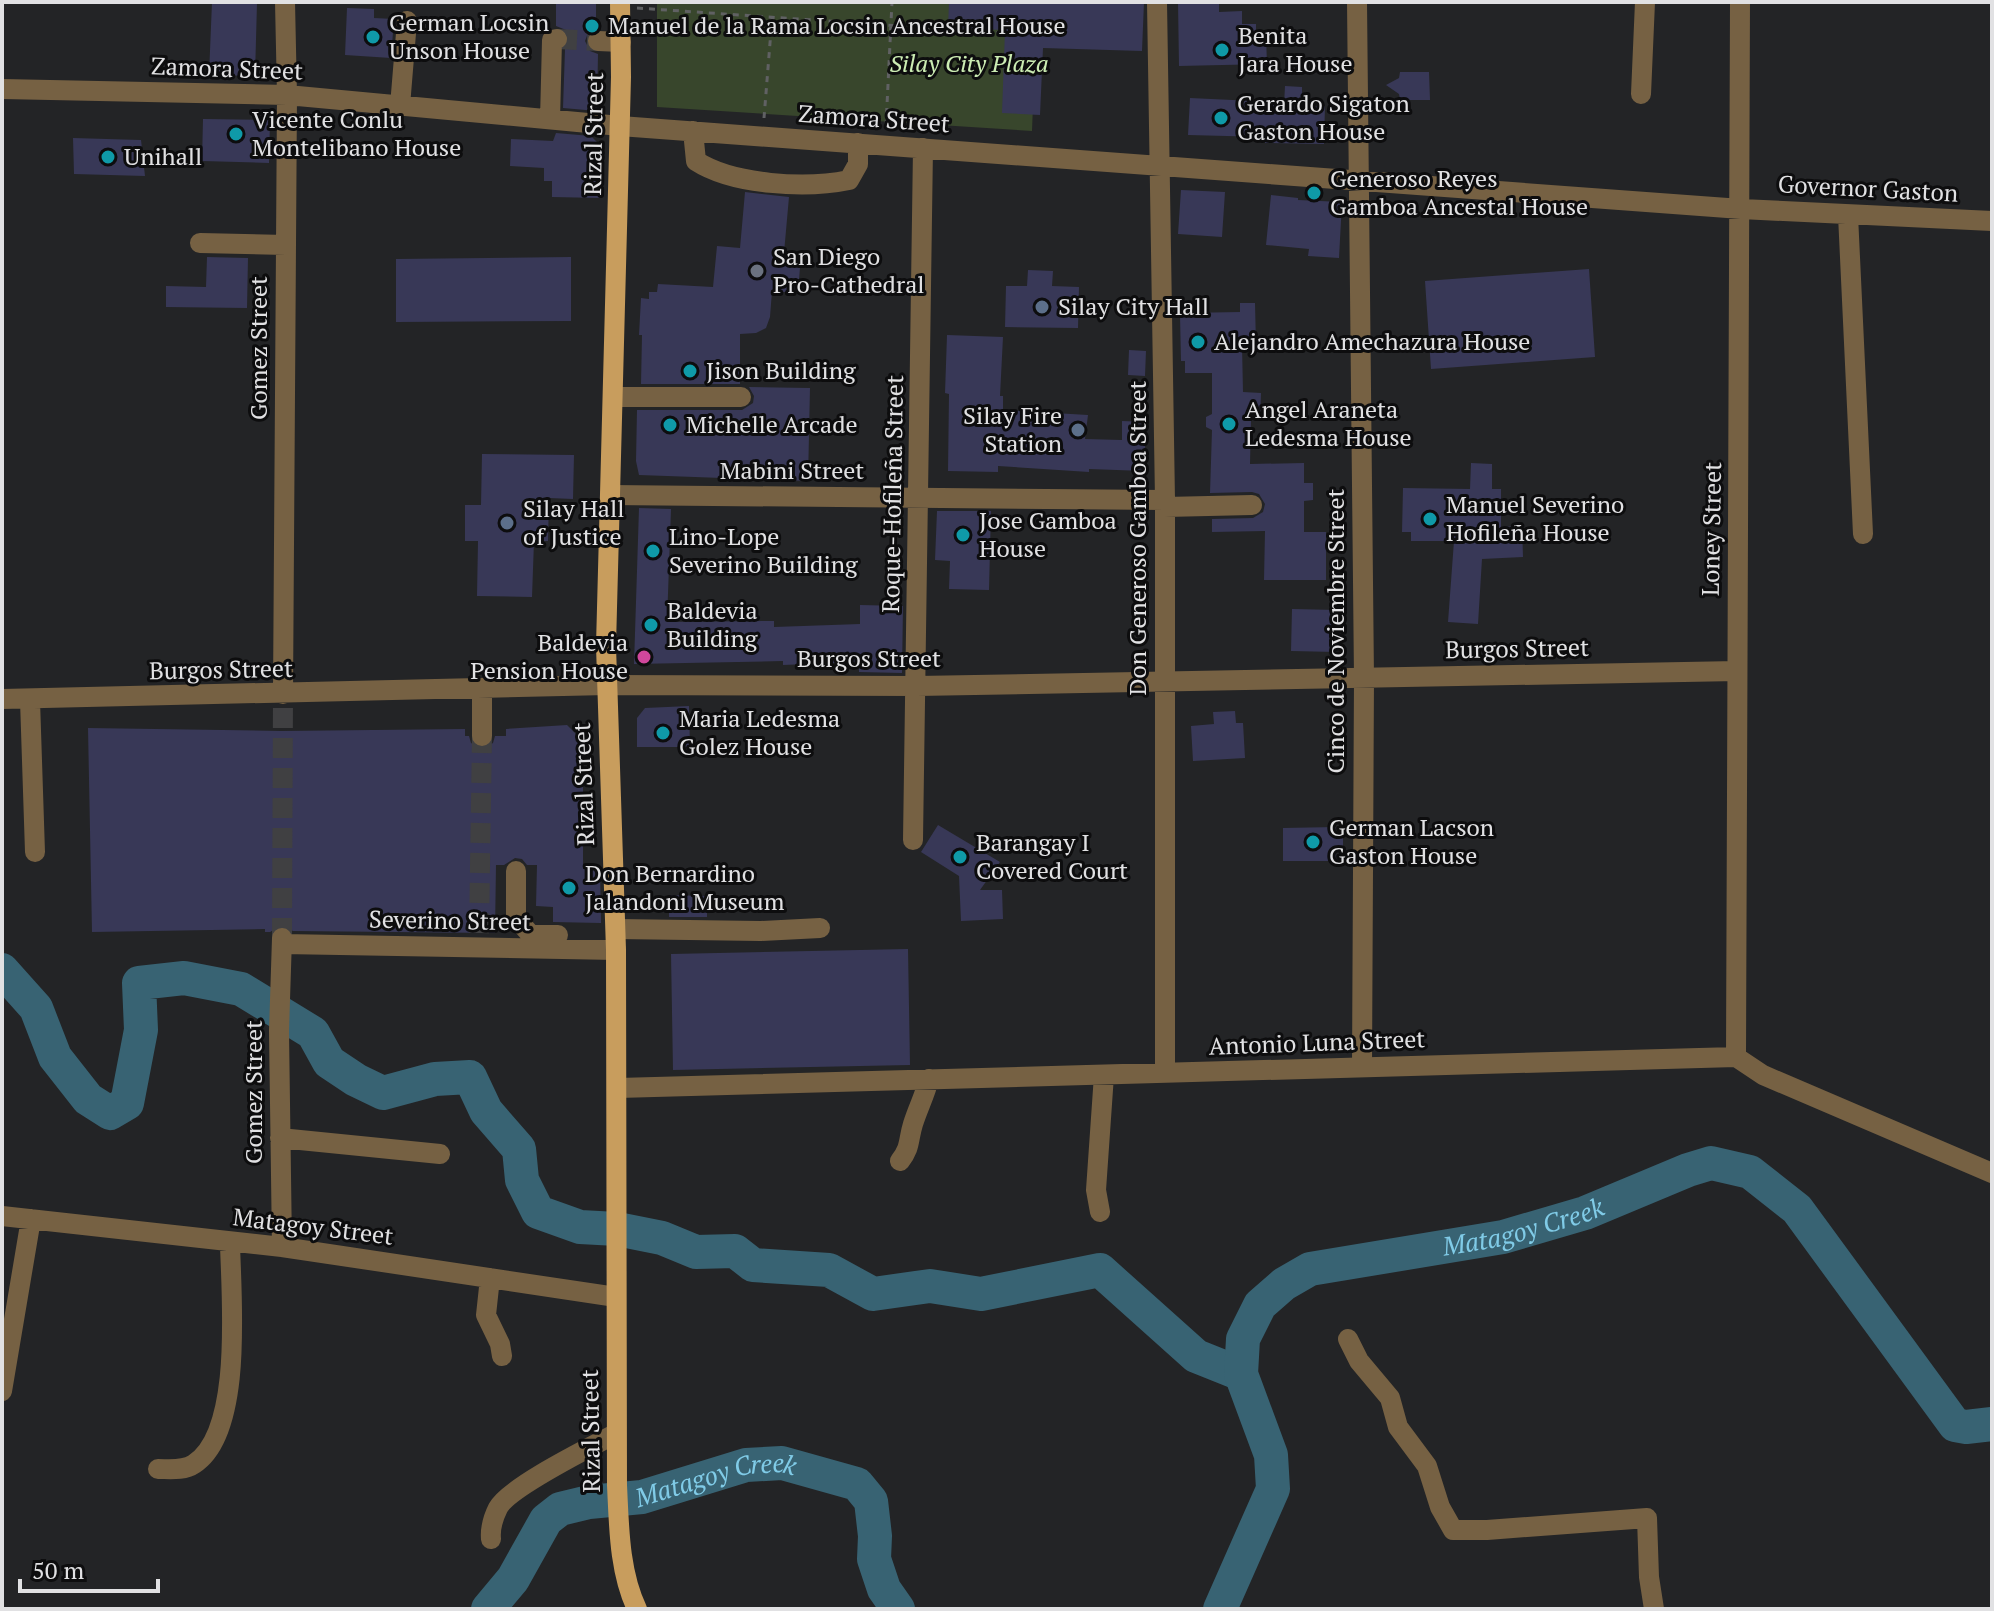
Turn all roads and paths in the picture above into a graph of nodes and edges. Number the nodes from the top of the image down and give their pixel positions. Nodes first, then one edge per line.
1 (285, 2) edge
2 (892, 2) edge
3 (1157, 2) edge
4 (1357, 2) edge
5 (1645, 2) edge
6 (1740, 2) edge
7 (620, 4) edge
8 (772, 18) junction
9 (407, 21) dead end
10 (891, 27) junction
11 (1032, 35) dead end
12 (557, 39) dead end
13 (598, 41) tunnel mouth
14 (621, 42) junction
15 (2, 89) edge
16 (1641, 94) dead end
17 (287, 95) junction
18 (400, 106) junction
19 (550, 120) junction
20 (620, 126) junction
21 (693, 131) junction
22 (763, 136) junction
23 (858, 143) junction
24 (885, 145) junction
25 (923, 148) junction
26 (1160, 166) junction
27 (1358, 181) junction
28 (1741, 209) junction
29 (1848, 215) junction
30 (1992, 221) edge
31 (200, 243) dead end
32 (286, 245) junction
33 (613, 397) junction
34 (741, 397) dead end
35 (610, 495) junction
36 (919, 498) junction
37 (1165, 503) junction
38 (1252, 505) dead end
39 (1863, 534) dead end
40 (1737, 671) junction
41 (1364, 678) junction
42 (1165, 681) junction
43 (607, 685) junction
44 (917, 686) junction
45 (482, 689) junction
46 (283, 694) junction
47 (2, 699) edge
48 (30, 700) junction
49 (482, 736) tunnel mouth
50 (913, 840) dead end
51 (35, 852) dead end
52 (516, 871) dead end
53 (820, 928) dead end
54 (616, 938) junction
55 (282, 941) joint
56 (1736, 1057) junction
57 (1362, 1067) junction
58 (1165, 1073) junction
59 (1104, 1075) junction
60 (929, 1079) junction
61 (618, 1088) junction
62 (280, 1138) junction
63 (440, 1154) dead end
64 (900, 1161) dead end
65 (1992, 1173) edge
66 (1100, 1212) dead end
67 (2, 1216) edge
68 (31, 1219) junction
69 (230, 1243) junction
70 (282, 1247) junction
71 (490, 1278) junction
72 (616, 1297) junction
73 (1348, 1339) dead end
74 (502, 1356) dead end
75 (2, 1391) edge
76 (615, 1434) junction
77 (158, 1469) dead end
78 (491, 1539) dead end
79 (637, 1609) edge
80 (1654, 1609) edge

1 - 17 street, Gomez Street
2 - 10 path
3 - 26 street, Don Generoso Gamboa Street
4 - 27 street, Cinco de Noviembre Street
5 - 16 street
6 - 28 street, Loney Street
7 - 8 path
7 - 14 main road, Rizal Street
8 - 10 path
8 - 22 path
9 - 18 street
10 - 11 path
10 - 24 path
12 - 19 street
13 - 14 street
14 - 20 main road, Rizal Street
15 - 17 street, Zamora Street
17 - 18 street, Zamora Street
17 - 32 street, Gomez Street
18 - 19 street, Zamora Street
19 - 20 street, Zamora Street
20 - 21 street, Zamora Street
20 - 33 main road, Rizal Street
21 - 22 street, Zamora Street
21 - 23 street
22 - 23 street, Zamora Street
23 - 24 street, Zamora Street
24 - 25 street, Zamora Street
25 - 26 street, Zamora Street
25 - 36 street, Roque-Hofileña Street
26 - 27 street, Zamora Street
26 - 37 street, Don Generoso Gamboa Street
27 - 28 street, Zamora Street
27 - 41 street, Cinco de Noviembre Street
28 - 29 street, Governor Gaston
28 - 40 street, Loney Street
29 - 30 street, Governor Gaston
29 - 39 street
31 - 32 street
32 - 46 street, Gomez Street
33 - 34 street
33 - 35 main road, Rizal Street
35 - 36 street, Mabini Street
35 - 43 main road, Rizal Street
36 - 37 street, Mabini Street
36 - 44 street, Roque-Hofileña Street
37 - 38 street, Mabini Street
37 - 42 street, Don Generoso Gamboa Street
40 - 41 street, Burgos Street
40 - 56 street, Loney Street
41 - 42 street, Burgos Street
41 - 57 street, Cinco de Noviembre Street
42 - 44 street, Burgos Street
42 - 58 street, Don Generoso Gamboa Street
43 - 44 street, Burgos Street
43 - 45 street, Burgos Street
43 - 54 main road, Rizal Street
44 - 50 street, Roque-Hofileña Street
45 - 46 street, Burgos Street
45 - 49 street
46 - 48 street, Burgos Street
47 - 48 street, Burgos Street
48 - 51 street
52 - 54 street
53 - 54 street
54 - 55 street, Severino Street
54 - 61 main road, Rizal Street
55 - 62 street, Gomez Street
56 - 57 street, Antonio Luna Street
56 - 65 street
57 - 58 street, Antonio Luna Street
58 - 59 street, Antonio Luna Street
59 - 60 street, Antonio Luna Street
59 - 66 street
60 - 61 street, Antonio Luna Street
60 - 64 street
61 - 72 main road, Rizal Street
62 - 63 street
62 - 70 street, Gomez Street
67 - 68 street, Matagoy Street
68 - 69 street, Matagoy Street
68 - 75 street
69 - 70 street, Matagoy Street
69 - 77 street
70 - 71 street, Matagoy Street
71 - 72 street, Matagoy Street
71 - 74 street
72 - 76 main road, Rizal Street
73 - 80 street
76 - 78 street
76 - 79 main road, Rizal Street

